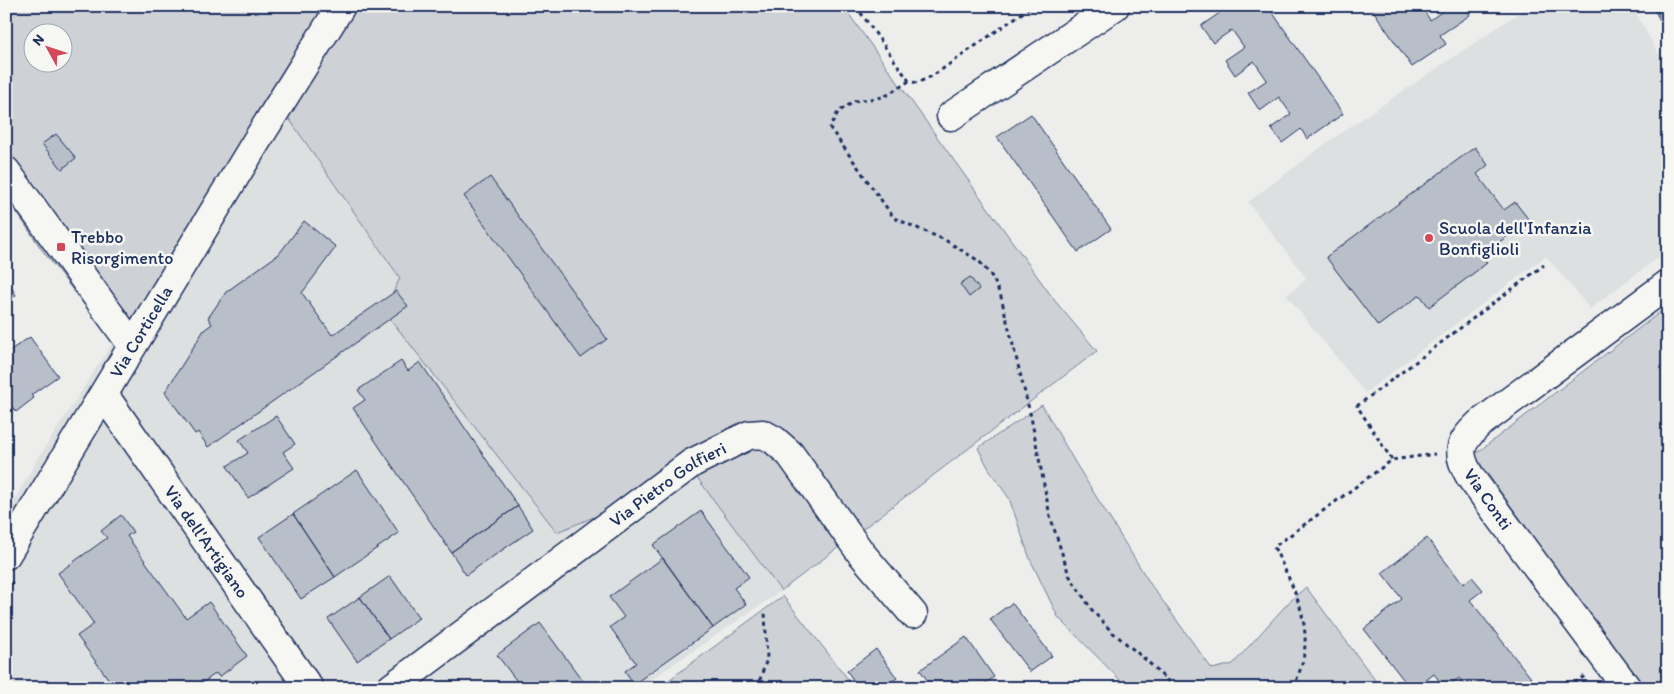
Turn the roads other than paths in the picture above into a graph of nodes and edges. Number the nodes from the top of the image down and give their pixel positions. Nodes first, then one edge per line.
1 (341, 6) edge
2 (1115, 6) edge
3 (951, 116) dead end
4 (6, 172) edge
5 (1668, 284) edge
6 (132, 345) junction
7 (104, 395) junction
8 (6, 555) edge
9 (912, 614) dead end
10 (309, 688) edge
11 (391, 688) edge
12 (1627, 688) edge

1 - 6 street, Via Corticella
2 - 3 street
4 - 6 street
5 - 12 street, Via Conti
6 - 7 street, Via Corticella
7 - 8 street, Via Corticella
7 - 10 street, Via dell'Artigiano
9 - 11 street, Via Pietro Golfieri

